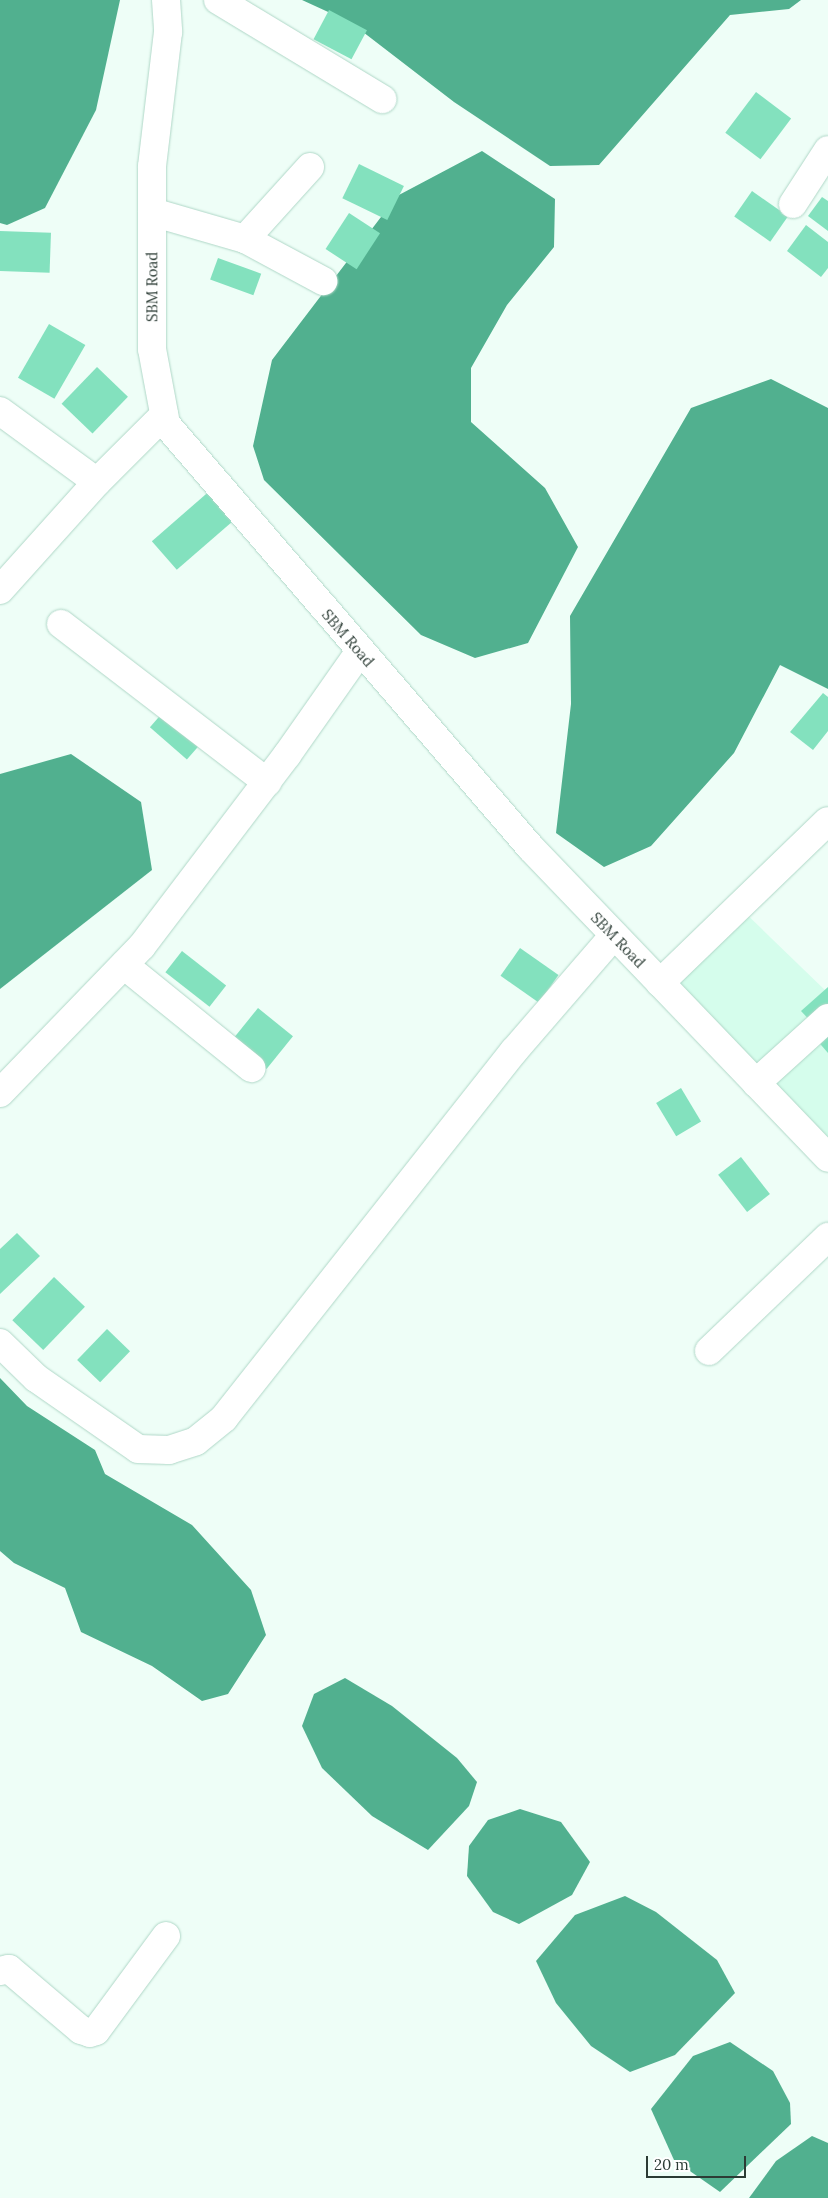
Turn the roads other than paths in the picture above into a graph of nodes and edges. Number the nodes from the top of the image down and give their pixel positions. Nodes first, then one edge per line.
1 (218, 0) edge
2 (169, 1) edge
3 (382, 99) dead end
4 (828, 150) edge
5 (310, 167) dead end
6 (793, 204) dead end
7 (152, 212) junction
8 (245, 239) junction
9 (323, 281) dead end
10 (0, 411) edge
11 (164, 415) junction
12 (97, 482) junction
13 (0, 590) edge
14 (61, 624) dead end
15 (360, 651) junction
16 (267, 782) junction
17 (828, 821) edge
18 (614, 935) junction
19 (124, 965) junction
20 (660, 983) junction
21 (828, 1018) edge
22 (251, 1068) dead end
23 (756, 1083) junction
24 (0, 1093) edge
25 (828, 1158) edge
26 (828, 1237) edge
27 (0, 1343) edge
28 (708, 1351) dead end
29 (166, 1936) dead end
30 (0, 1971) edge

1 - 3 street
2 - 7 street, SBM Road
4 - 6 street
5 - 8 street
7 - 8 street
7 - 11 street, SBM Road
8 - 9 street
10 - 12 street
11 - 12 street
11 - 15 street, SBM Road
12 - 13 street
14 - 16 street
15 - 16 street
15 - 18 street, SBM Road
16 - 19 street
17 - 20 street
18 - 20 street, SBM Road
18 - 27 street
19 - 22 street
19 - 24 street
20 - 23 street, SBM Road
21 - 23 street
23 - 25 street, SBM Road
26 - 28 street
29 - 30 street

